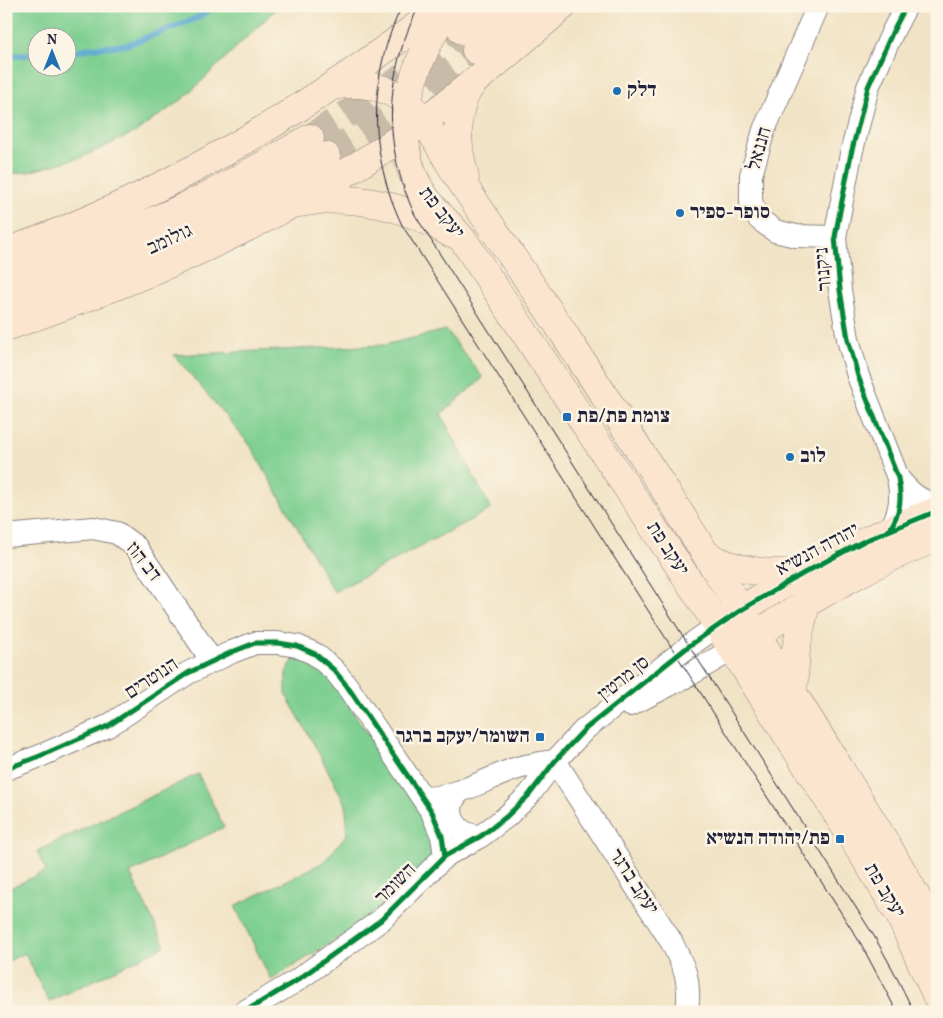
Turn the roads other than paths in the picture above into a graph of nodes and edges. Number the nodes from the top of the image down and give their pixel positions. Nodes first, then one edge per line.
1 (443, 6) edge
2 (449, 6) edge
3 (490, 6) edge
4 (528, 6) edge
5 (563, 6) edge
6 (818, 6) edge
7 (906, 6) edge
8 (475, 82) junction
9 (332, 86) junction
10 (412, 119) junction
11 (288, 206) junction
12 (478, 207) junction
13 (836, 237) junction
14 (466, 244) junction
15 (6, 252) edge
16 (6, 277) edge
17 (6, 305) edge
18 (6, 327) edge
19 (898, 478) junction
20 (937, 505) edge
21 (937, 511) edge
22 (889, 530) junction
23 (6, 536) edge
24 (937, 538) edge
25 (706, 555) junction
26 (804, 573) junction
27 (806, 603) junction
28 (741, 610) junction
29 (718, 625) junction
30 (756, 634) junction
31 (732, 649) junction
32 (212, 662) junction
33 (793, 694) junction
34 (596, 722) junction
35 (555, 761) junction
36 (6, 769) edge
37 (460, 791) junction
38 (423, 798) junction
39 (481, 836) junction
40 (445, 856) junction
41 (937, 936) edge
42 (937, 997) edge
43 (244, 1012) edge
44 (687, 1012) edge

1 - 9 main road
2 - 10 main road, יעקב פת
3 - 4 main road
5 - 8 main road
6 - 13 street, חננאל
7 - 13 street, ניקנור
8 - 10 main road
8 - 12 main road
9 - 10 main road, יעקב פת
9 - 15 main road
10 - 11 main road
10 - 12 main road, יעקב פת
10 - 14 main road, יעקב פת
11 - 14 main road
11 - 18 main road
12 - 25 main road, יעקב פת
13 - 19 street, ניקנור
14 - 29 main road, יעקב פת
16 - 17 main road, גולומב
19 - 20 street, ניקנור
19 - 22 street, ניקנור
21 - 22 main road, יהודה הנשיא
22 - 26 main road, יהודה הנשיא
23 - 32 street, דב הוז
24 - 27 main road, יהודה הנשיא
25 - 26 main road
25 - 28 main road, יעקב פת
26 - 28 main road, יהודה הנשיא
27 - 30 main road, יהודה הנשיא
27 - 33 main road
28 - 29 main road, יהודה הנשיא
28 - 30 main road, יעקב פת
29 - 31 main road, יעקב פת
29 - 34 street, סן מרטין
30 - 31 main road, יהודה הנשיא
30 - 33 main road, יעקב פת
31 - 34 street, סן מרטין
31 - 42 main road, יעקב פת
32 - 36 street, הנוטרים
32 - 38 street, הנוטרים
33 - 41 main road, יעקב פת
34 - 35 street, סן מרטין
35 - 37 street
35 - 39 street, השומר
35 - 44 street, יעקב ברגר
37 - 38 street
37 - 39 street
38 - 40 street, הנוטרים
39 - 40 street, השומר
40 - 43 street, השומר

